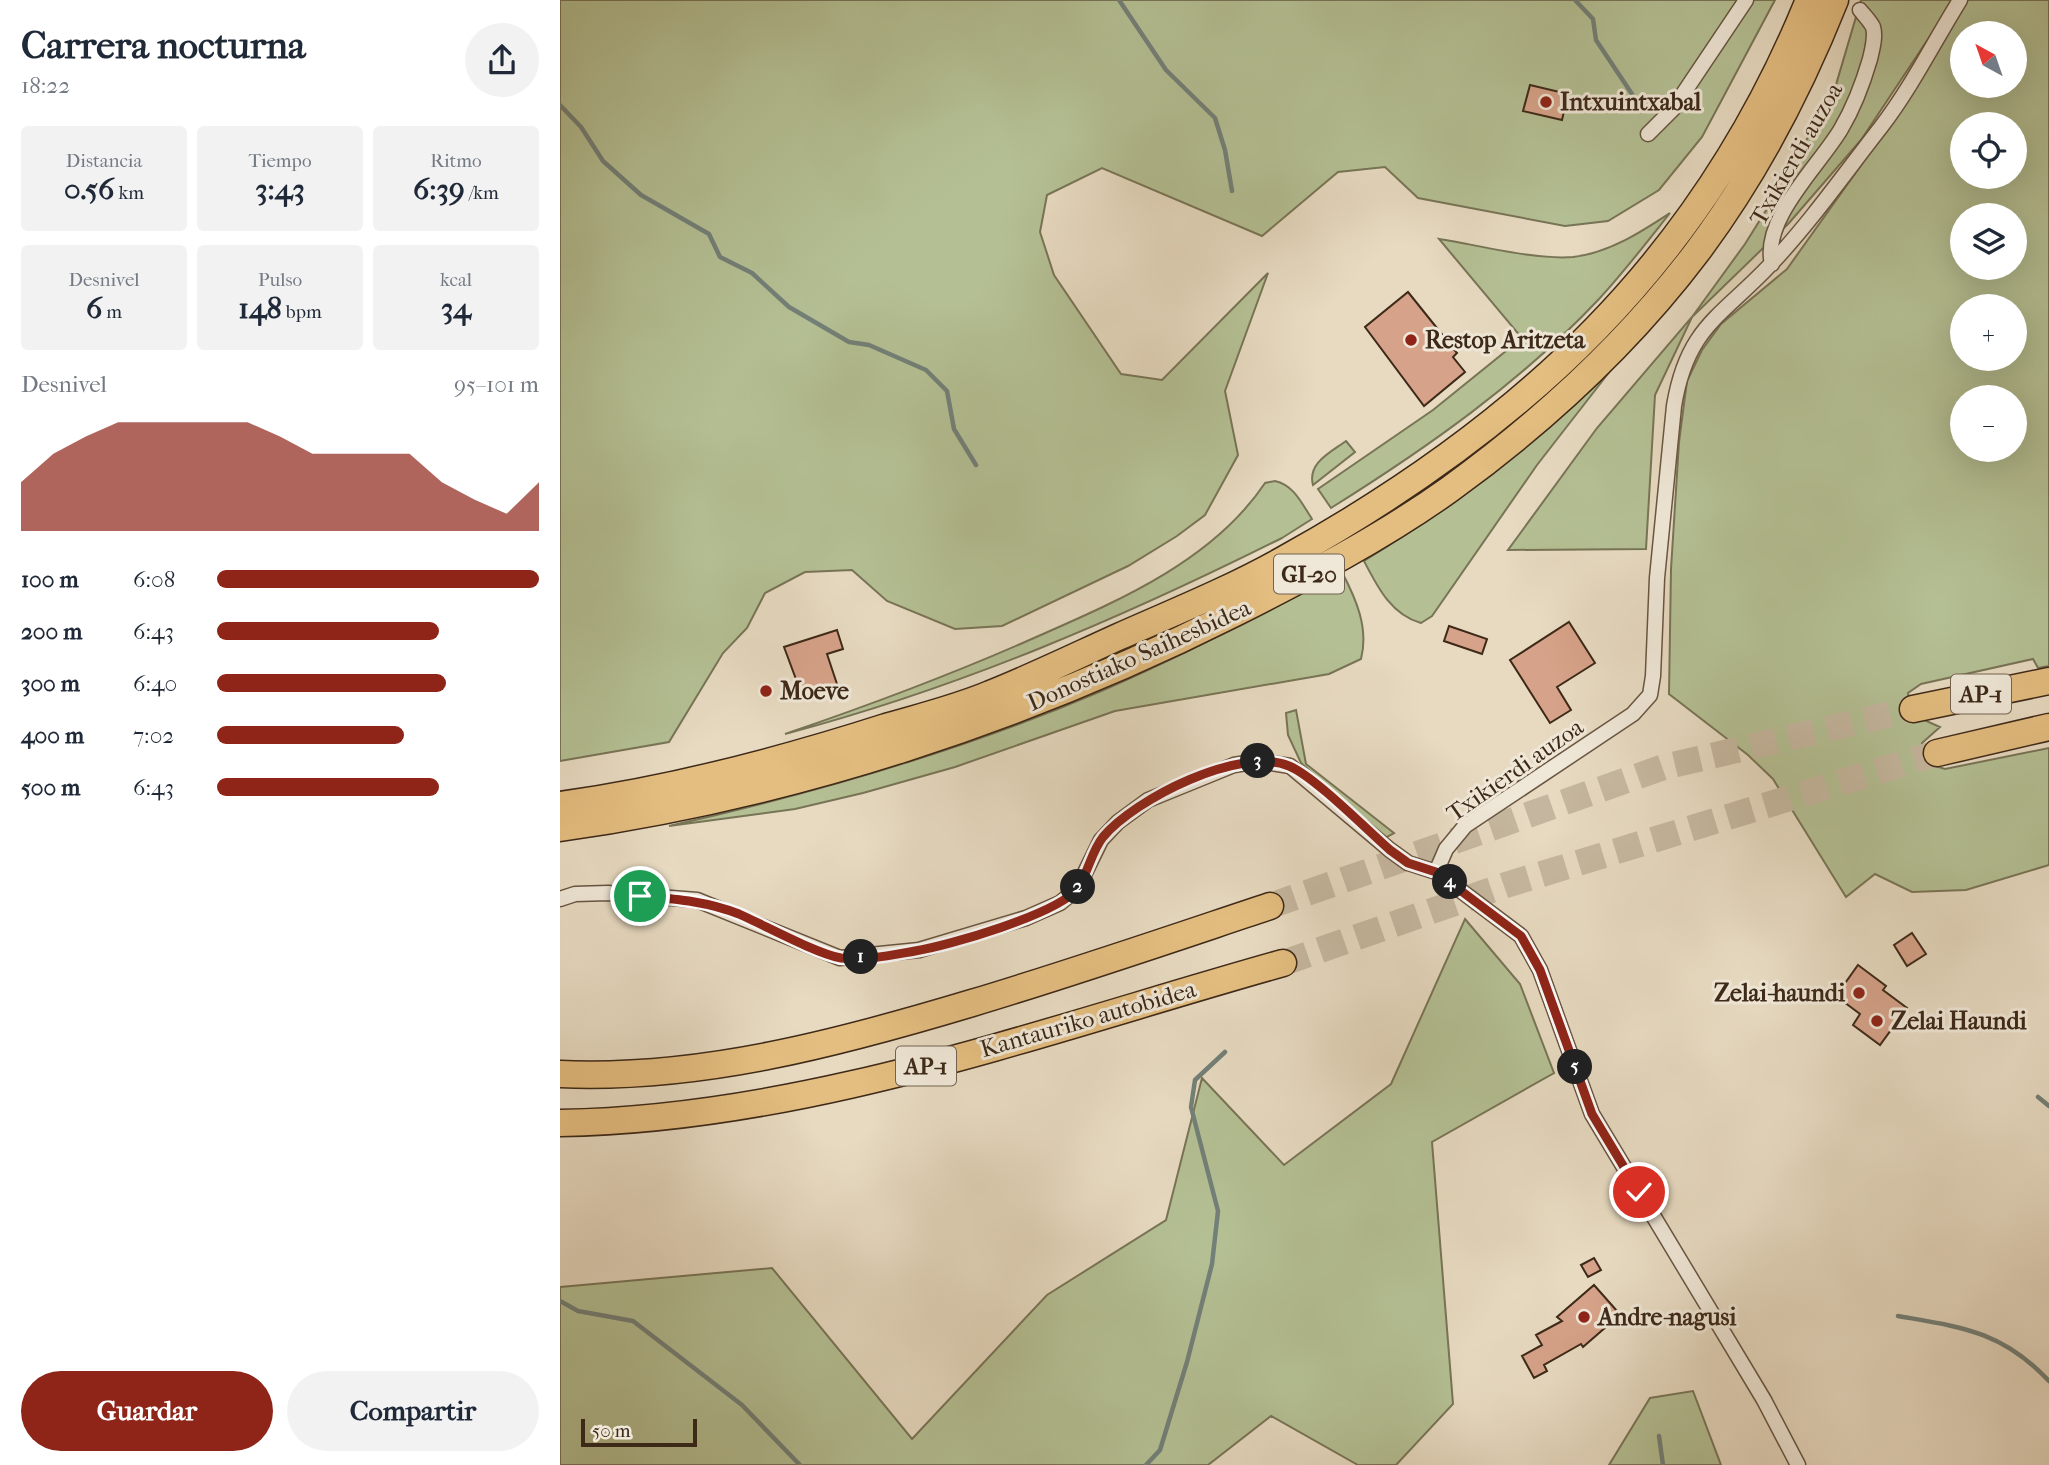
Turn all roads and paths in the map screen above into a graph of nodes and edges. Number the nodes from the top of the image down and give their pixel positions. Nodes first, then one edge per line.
1 (1746, 0) edge
2 (1809, 0) edge
3 (1835, 0) edge
4 (1960, 0) edge
5 (1860, 10) dead end
6 (1648, 134) dead end
7 (1772, 264) junction
8 (2049, 681) edge
9 (1913, 709) tunnel mouth
10 (2049, 727) edge
11 (1937, 753) tunnel mouth
12 (560, 805) edge
13 (560, 828) edge
14 (1436, 872) junction
15 (560, 899) edge
16 (1270, 906) tunnel mouth
17 (1283, 963) tunnel mouth
18 (560, 1074) edge
19 (560, 1123) edge
20 (1798, 1465) edge

1 - 6 street
2 - 12 highway, Donostiako Saihesbidea / GI-20
3 - 13 highway, Donostiako Saihesbidea / GI-20
4 - 7 street
5 - 7 street, Txikierdi auzoa
7 - 14 street, Txikierdi auzoa
8 - 9 highway, AP-1
10 - 11 highway, AP-1
14 - 15 street
14 - 20 street
16 - 18 highway, Kantauriko autobidea / AP-1
17 - 19 highway, Kantauriko autobidea / AP-1

